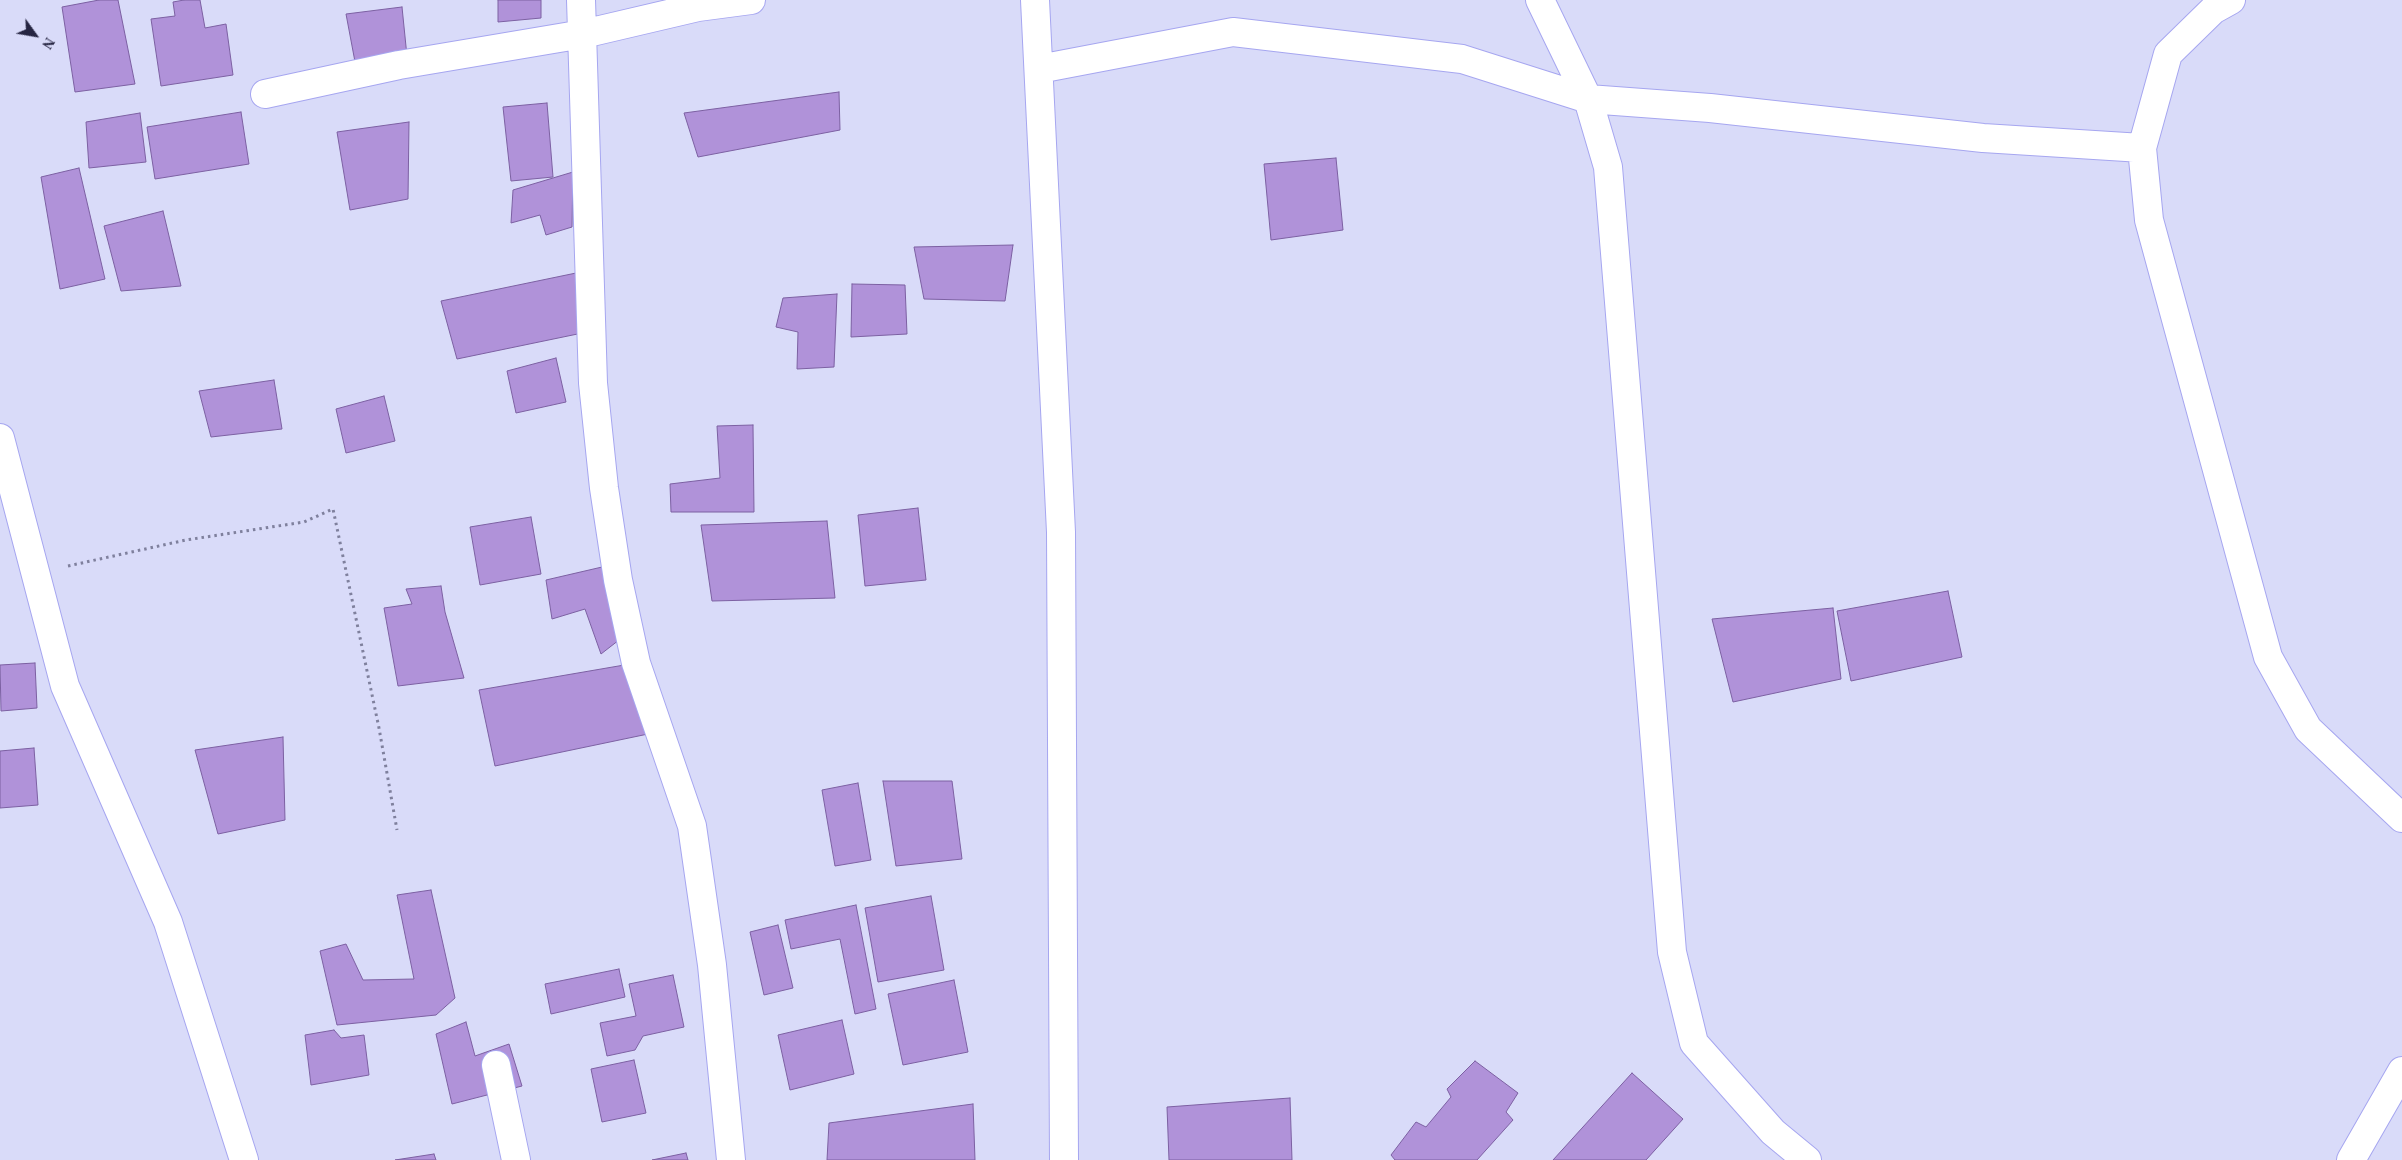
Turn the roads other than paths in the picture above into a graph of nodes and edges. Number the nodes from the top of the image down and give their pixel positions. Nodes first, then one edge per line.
1 (581, 0) edge
2 (751, 0) edge
3 (1035, 0) edge
4 (1540, 0) edge
5 (2231, 0) edge
6 (584, 34) junction
7 (1039, 69) junction
8 (265, 94) dead end
9 (1588, 99) junction
10 (2142, 148) junction
11 (0, 438) edge
12 (2402, 818) edge
13 (496, 1065) dead end
14 (2402, 1071) edge
15 (244, 1160) edge
16 (516, 1160) edge
17 (731, 1160) edge
18 (1064, 1160) edge
19 (1808, 1160) edge
20 (2351, 1160) edge

1 - 6 street
2 - 6 street
3 - 7 street
4 - 9 street
5 - 10 street
6 - 8 street
6 - 17 street
7 - 9 street
7 - 18 street
9 - 10 street
9 - 19 street
10 - 12 street
11 - 15 street
13 - 16 street
14 - 20 street

